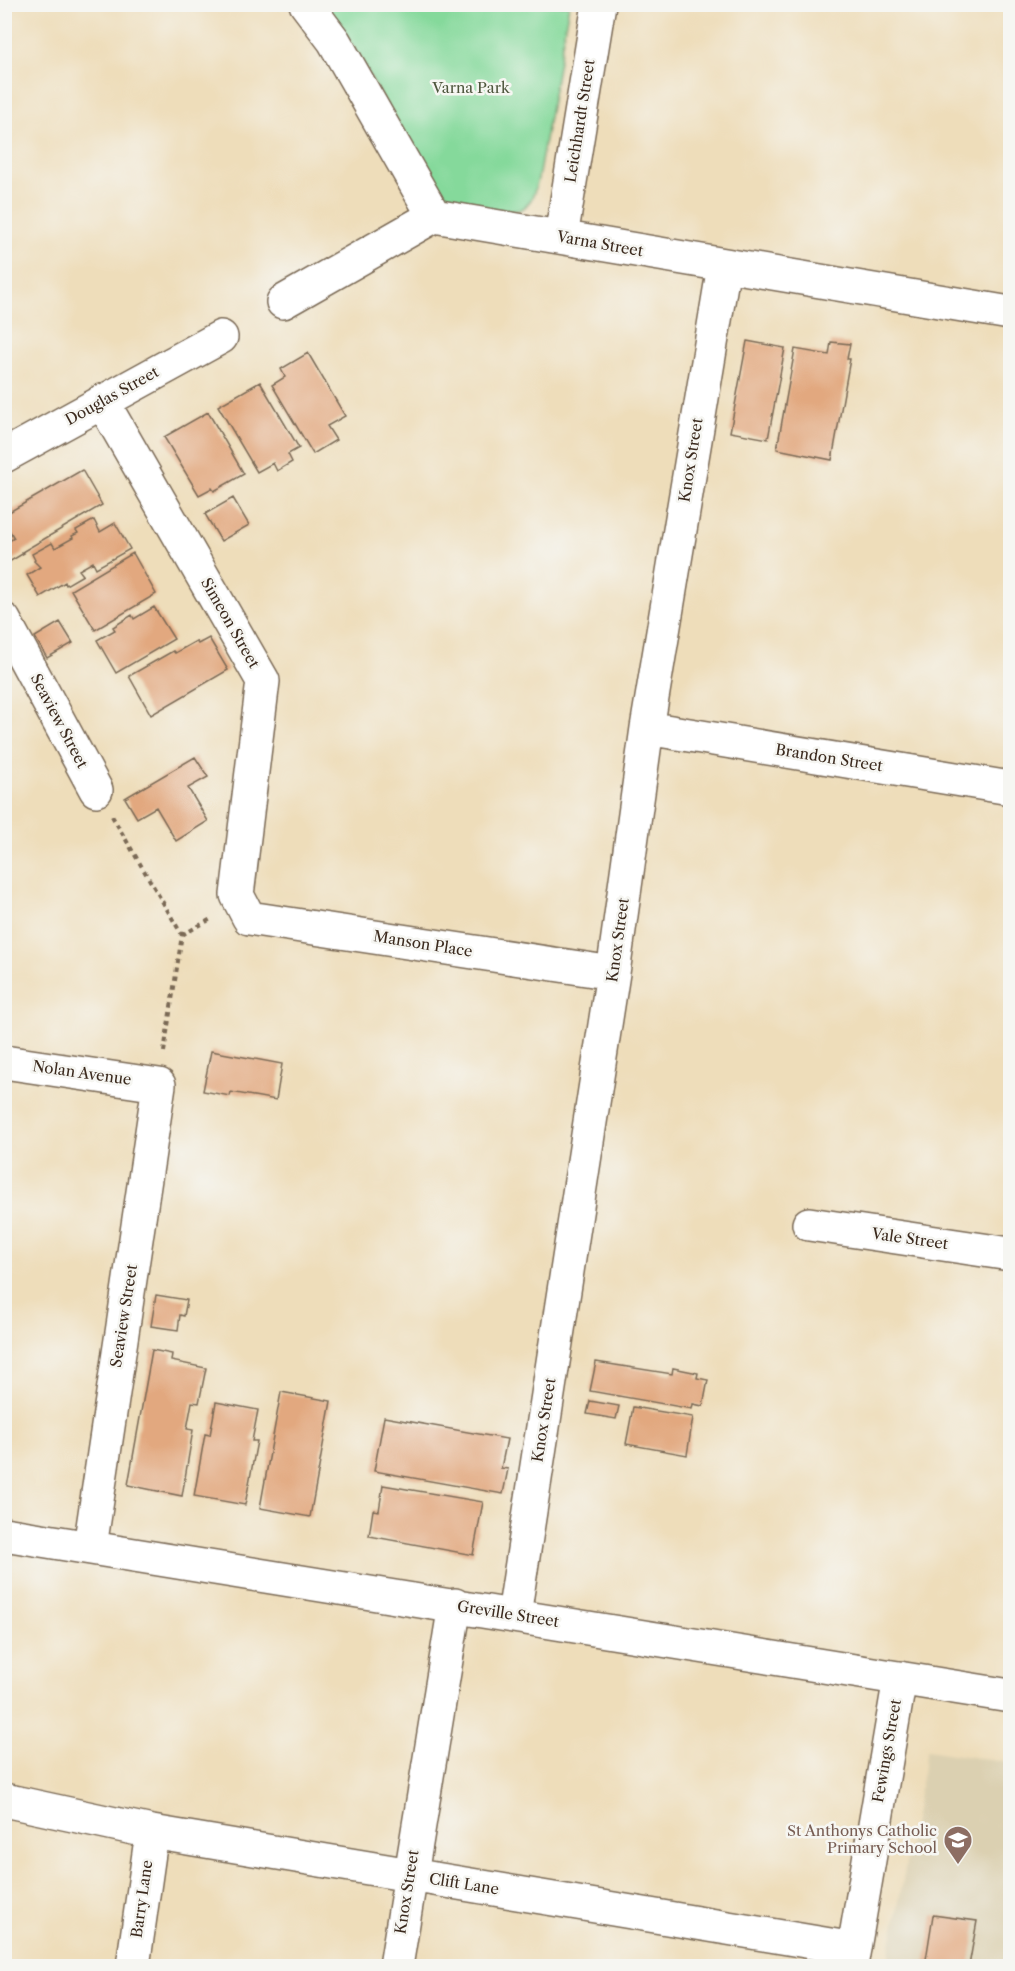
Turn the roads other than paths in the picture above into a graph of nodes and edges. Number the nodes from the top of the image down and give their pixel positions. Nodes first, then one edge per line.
1 (306, 4) edge
2 (599, 4) edge
3 (434, 216) junction
4 (561, 237) junction
5 (723, 266) junction
6 (283, 302) dead end
7 (1011, 313) edge
8 (221, 337) dead end
9 (102, 401) junction
10 (4, 456) edge
11 (4, 620) edge
12 (647, 728) junction
13 (1011, 788) edge
14 (96, 790) road end
15 (241, 902) joint
16 (613, 973) junction
17 (4, 1062) edge
18 (159, 1084) joint
19 (809, 1224) dead end
20 (1011, 1254) edge
21 (4, 1534) edge
22 (90, 1547) junction
23 (455, 1605) junction
24 (514, 1615) junction
25 (900, 1678) junction
26 (1011, 1696) edge
27 (4, 1800) edge
28 (152, 1832) junction
29 (410, 1875) junction
30 (853, 1958) edge
31 (132, 1966) edge
32 (396, 1966) edge

1 - 3 street
2 - 4 street, Leichhardt Street
3 - 4 street, Varna Street
3 - 6 street
4 - 5 street, Varna Street
5 - 7 street, Varna Street
5 - 12 street, Knox Street
8 - 9 street, Douglas Street
9 - 10 street, Douglas Street
9 - 15 street, Simeon Street
11 - 14 street, Seaview Street
12 - 13 street, Brandon Street
12 - 16 street, Knox Street
15 - 16 street, Manson Place
16 - 24 street, Knox Street
17 - 18 street, Nolan Avenue
18 - 22 street, Seaview Street
19 - 20 street, Vale Street
21 - 22 street, Greville Street
22 - 23 street, Greville Street
23 - 24 street, Greville Street
23 - 29 street, Knox Street
24 - 25 street, Greville Street
25 - 26 street, Greville Street
25 - 30 street, Fewings Street
27 - 28 street, Clift Lane
28 - 29 street, Clift Lane
28 - 31 street, Barry Lane
29 - 30 street, Clift Lane
29 - 32 street, Knox Street

